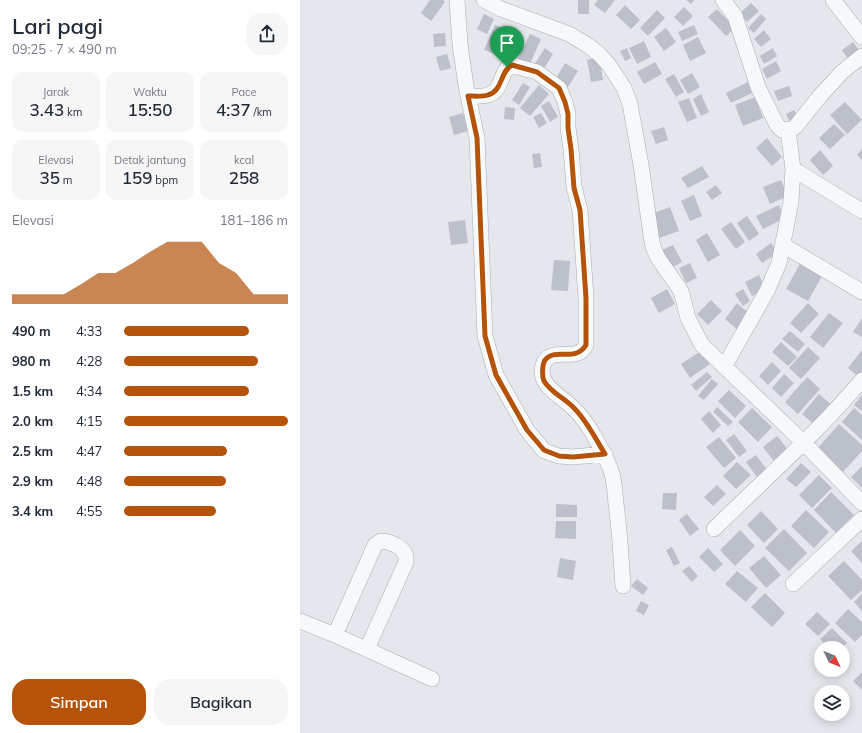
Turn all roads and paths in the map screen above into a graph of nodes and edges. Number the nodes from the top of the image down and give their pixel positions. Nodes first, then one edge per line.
1 (457, 0) edge
2 (484, 0) edge
3 (722, 0) edge
4 (833, 0) edge
5 (862, 37) edge
6 (862, 56) edge
7 (468, 96) junction
8 (788, 130) junction
9 (793, 169) junction
10 (862, 211) edge
11 (783, 245) junction
12 (862, 292) edge
13 (724, 366) junction
14 (862, 380) edge
15 (803, 442) junction
16 (605, 454) junction
17 (862, 504) edge
18 (862, 518) edge
19 (714, 529) dead end
20 (793, 584) dead end
21 (623, 586) dead end
22 (300, 621) edge
23 (335, 635) junction
24 (367, 650) junction
25 (432, 679) dead end

1 - 7 street
2 - 13 street
3 - 8 street
4 - 5 street
6 - 8 street
7 - 16 street
7 - 16 street
8 - 9 street
9 - 10 street
9 - 11 street
11 - 12 street
11 - 13 street
13 - 15 street
14 - 15 street
15 - 17 street
15 - 19 street
16 - 21 street
18 - 20 street
22 - 23 street
23 - 24 street
23 - 24 street
24 - 25 street

